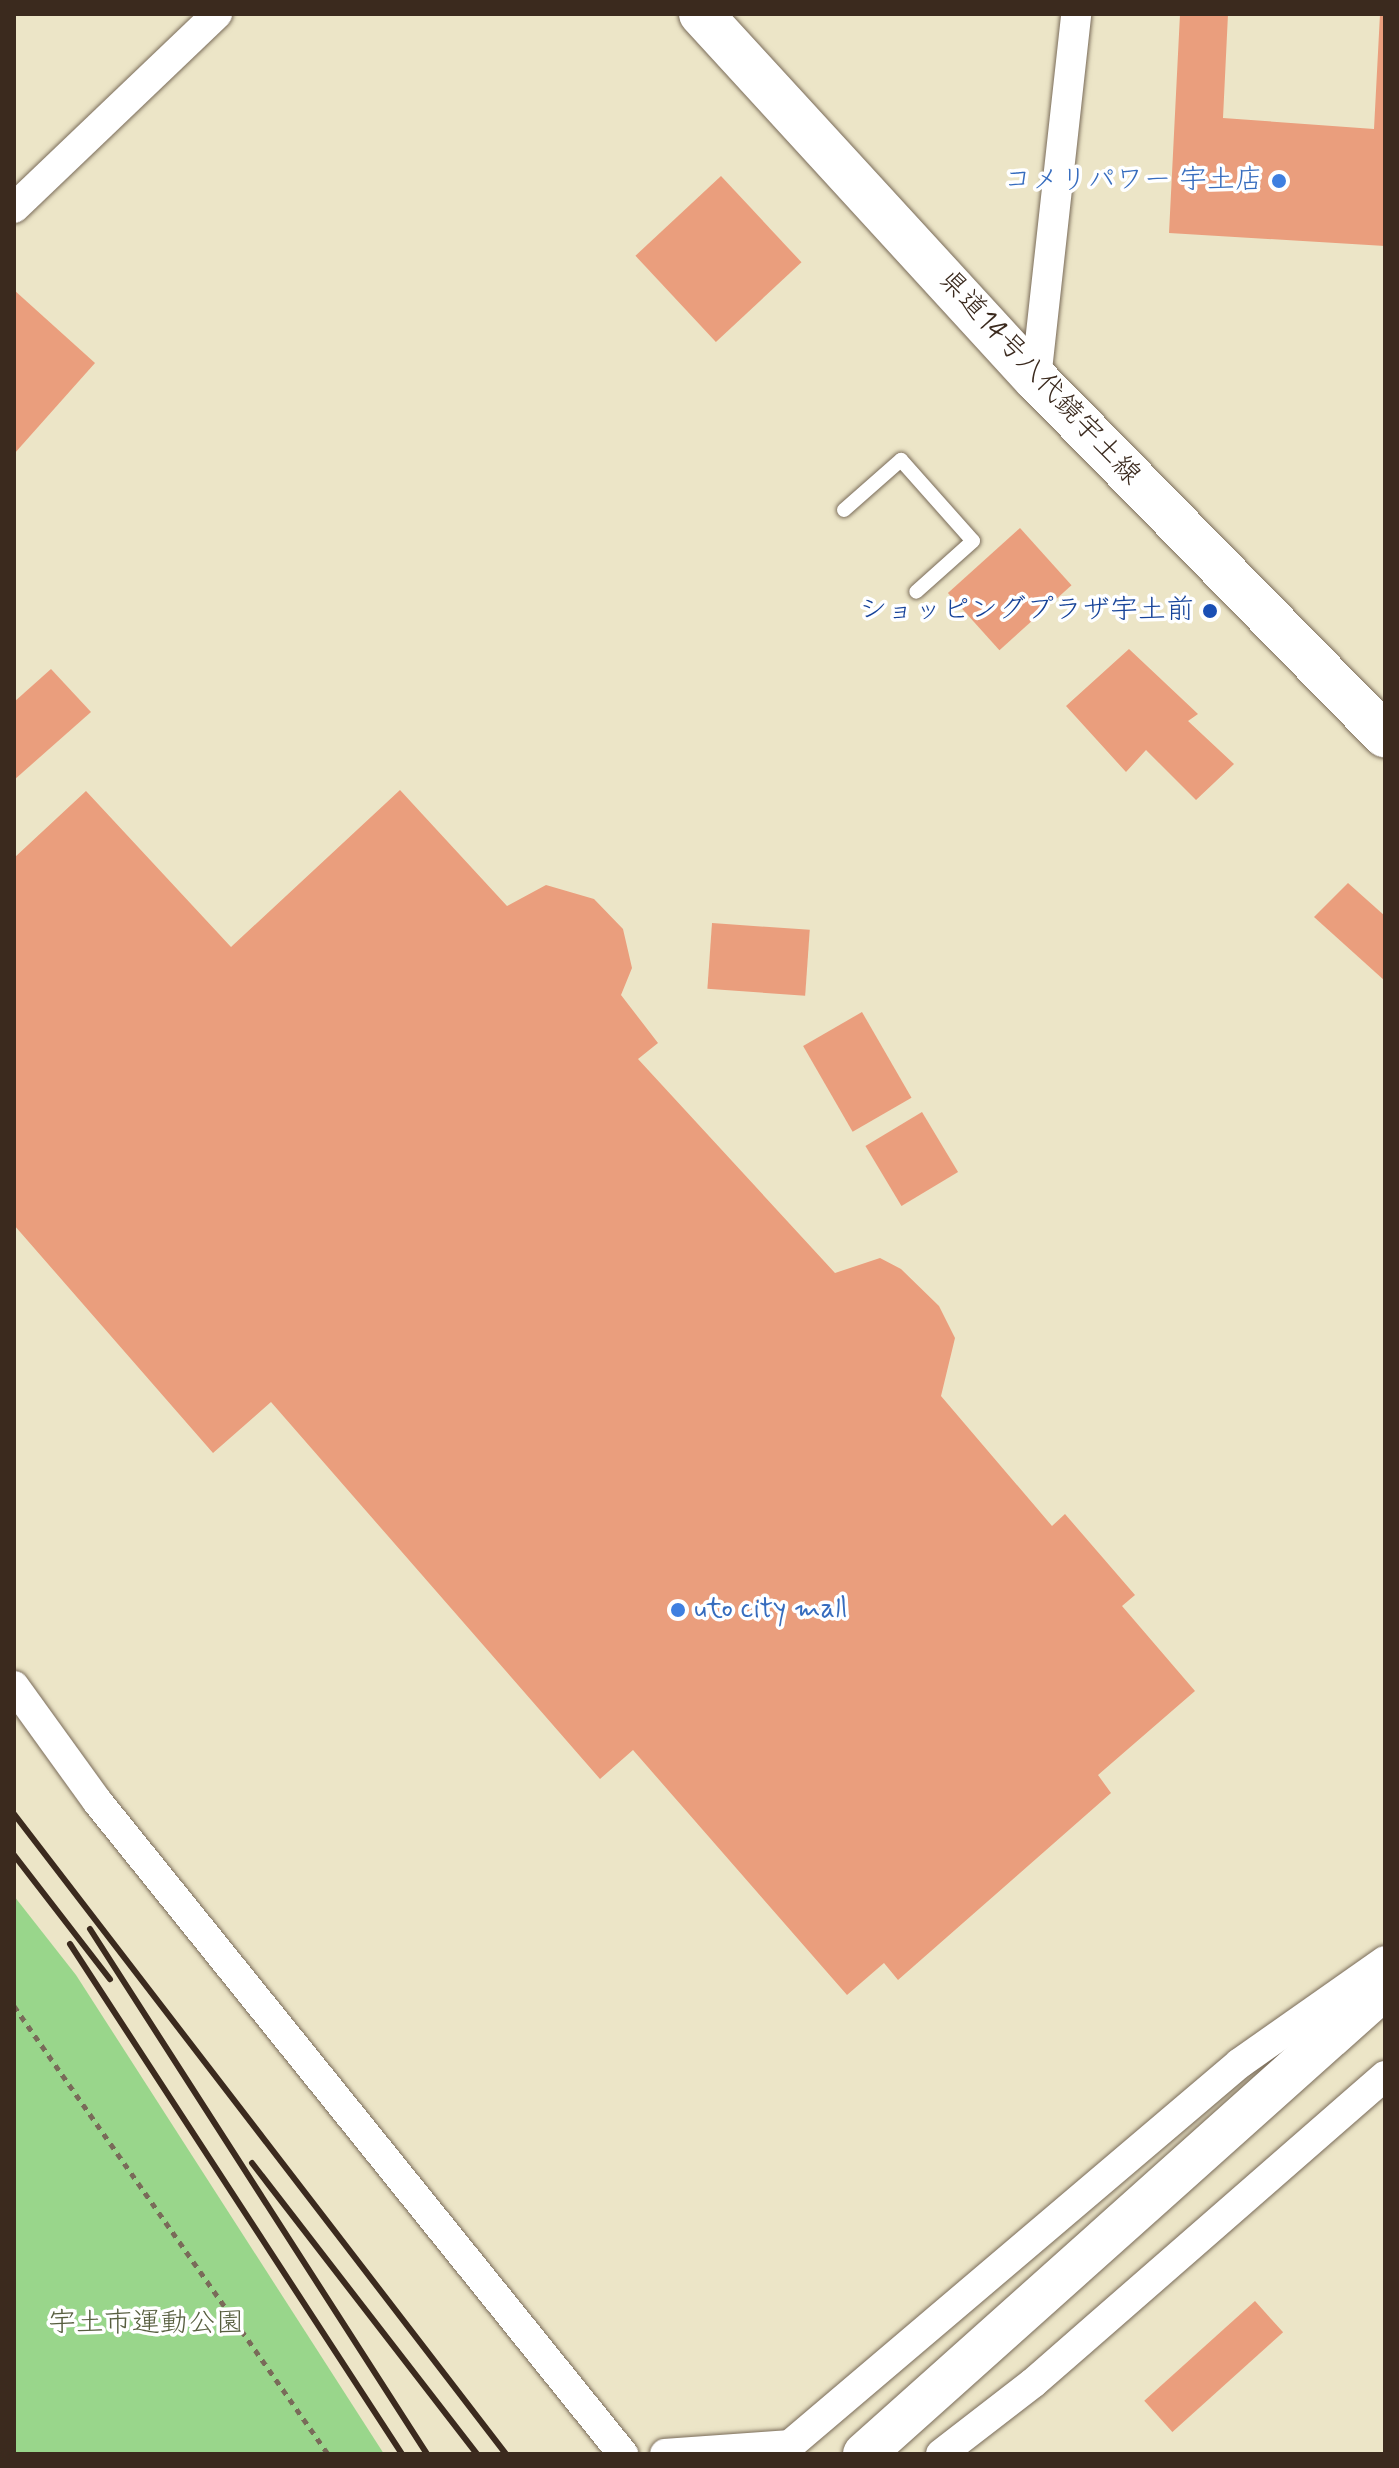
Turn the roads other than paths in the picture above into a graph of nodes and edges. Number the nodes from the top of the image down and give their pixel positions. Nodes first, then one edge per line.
1 (217, 14) edge
2 (701, 14) edge
3 (1076, 14) edge
4 (14, 208) edge
5 (1036, 379) junction
6 (844, 510) dead end
7 (916, 592) dead end
8 (1385, 735) edge
9 (14, 1686) edge
10 (1385, 1961) edge
11 (1385, 1988) edge
12 (1385, 2076) edge
13 (623, 2454) edge
14 (665, 2454) edge
15 (864, 2454) edge
16 (941, 2454) edge

1 - 4 street
2 - 5 main road, 県道14号八代鏡宇土線
3 - 5 street
5 - 8 main road, 県道14号八代鏡宇土線
6 - 7 lane
9 - 13 street
10 - 14 street
11 - 15 street
12 - 16 street

